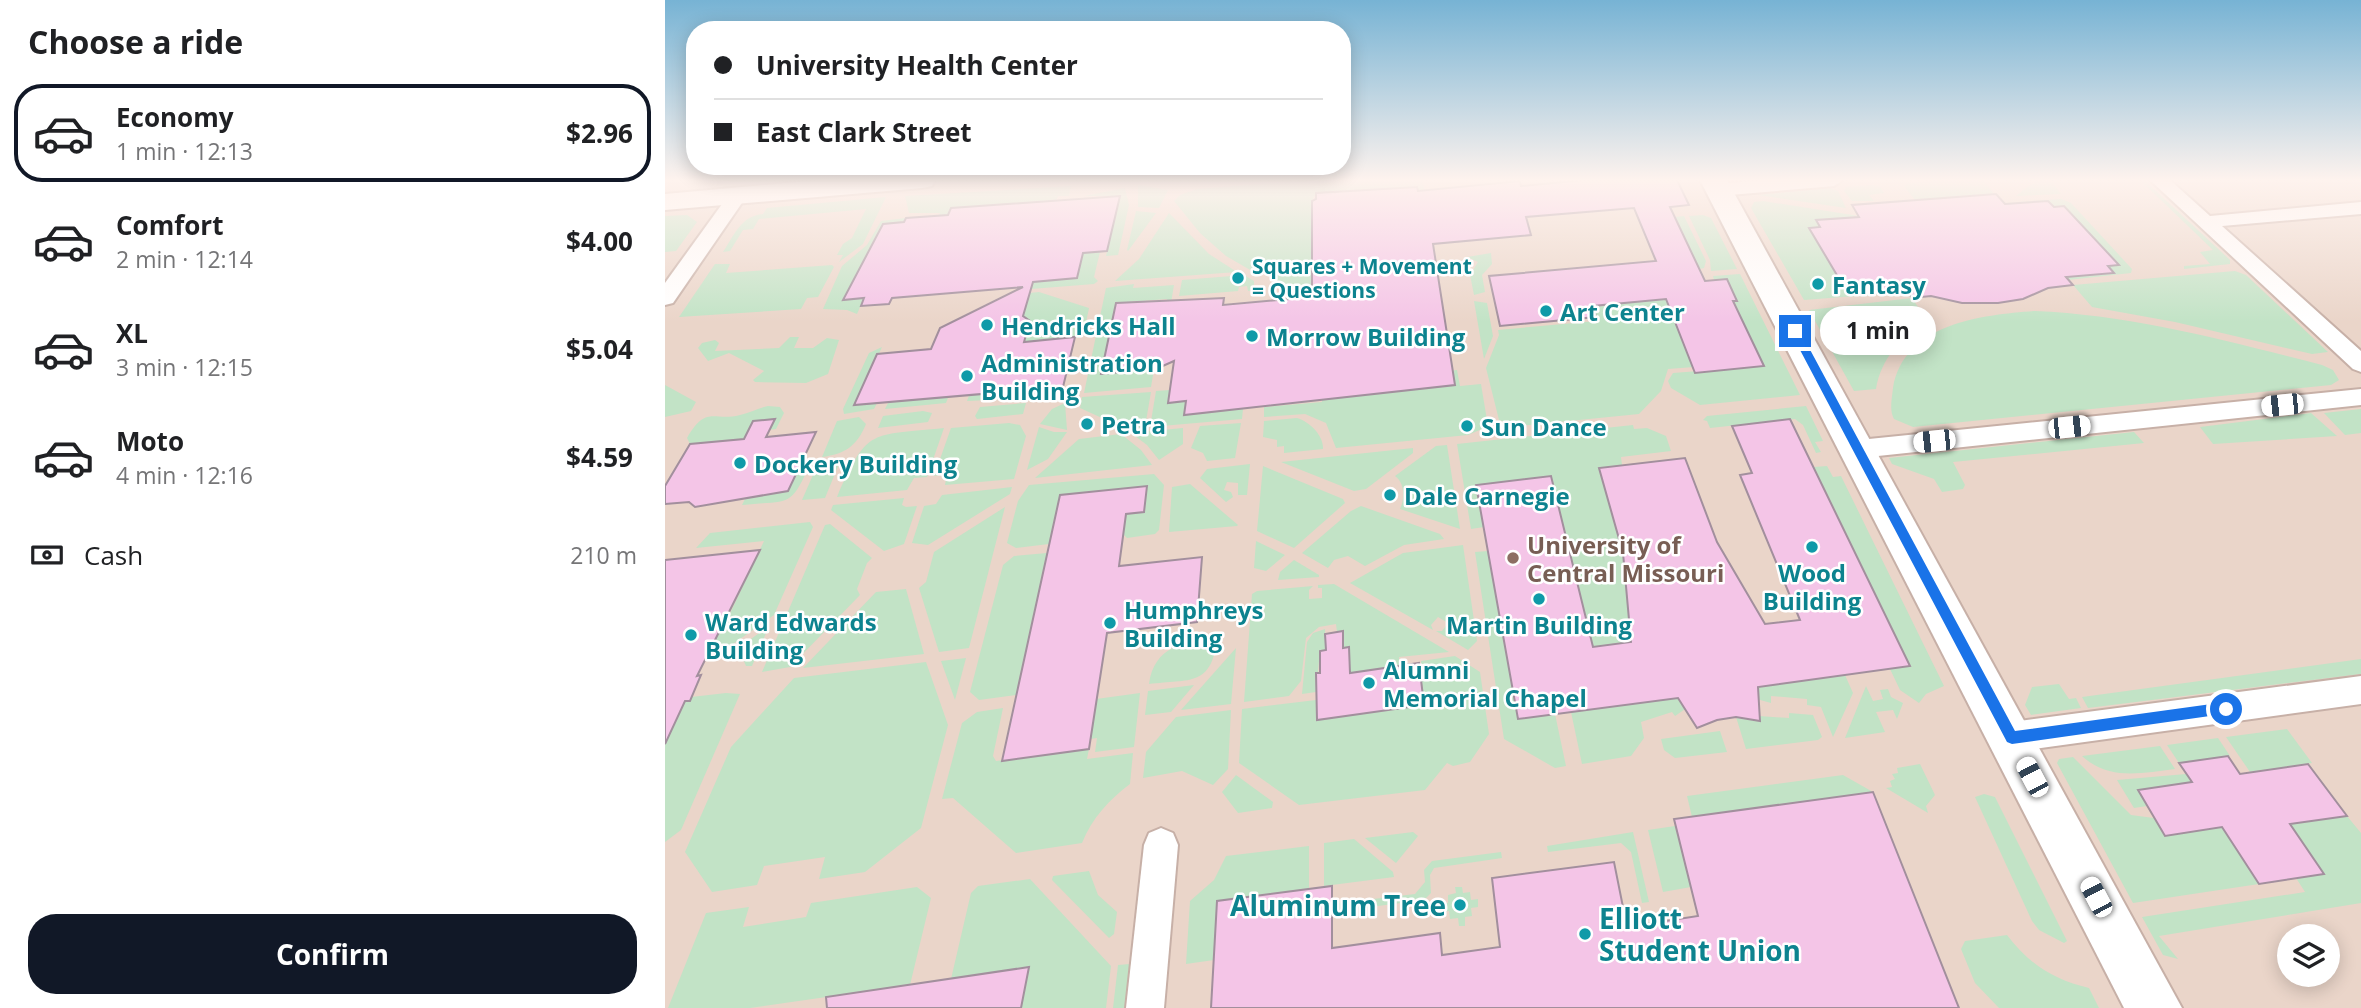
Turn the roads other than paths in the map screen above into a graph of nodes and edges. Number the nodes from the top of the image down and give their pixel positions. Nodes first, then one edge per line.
1 (716, 227) edge
2 (1739, 227) edge
3 (2209, 227) edge
4 (665, 298) edge
5 (2361, 364) edge
6 (2361, 397) edge
7 (1859, 449) junction
8 (2361, 691) edge
9 (2012, 737) junction
10 (1161, 845) dead end
11 (1145, 1008) edge
12 (2154, 1008) edge

1 - 4 street
2 - 7 street
3 - 5 street
6 - 7 street
7 - 9 street
8 - 9 street
9 - 12 street
10 - 11 street

